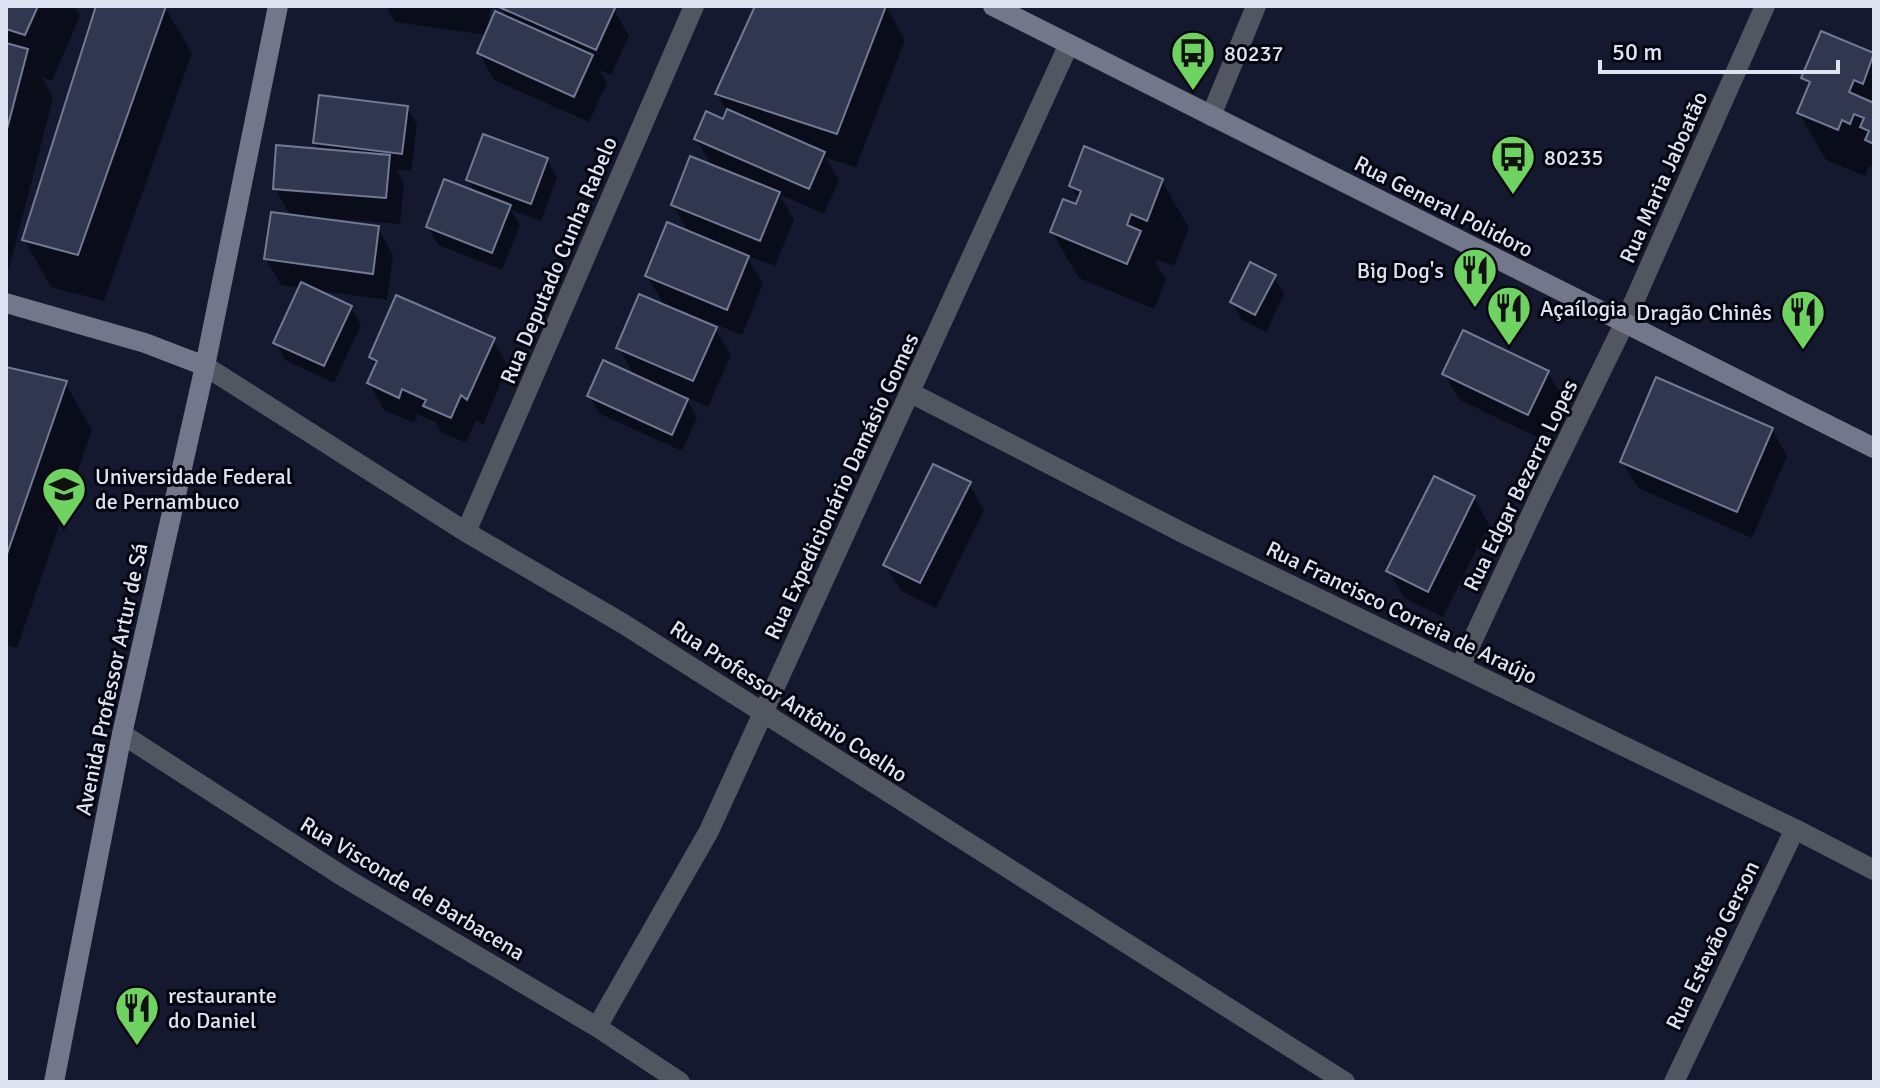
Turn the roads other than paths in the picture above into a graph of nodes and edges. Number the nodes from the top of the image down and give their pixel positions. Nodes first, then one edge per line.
1 (278, 6) edge
2 (694, 6) edge
3 (993, 6) edge
4 (1256, 6) edge
5 (1765, 6) edge
6 (1069, 44) junction
7 (1211, 116) junction
8 (6, 303) edge
9 (1624, 324) junction
10 (205, 366) junction
11 (911, 393) junction
12 (1874, 448) edge
13 (466, 532) junction
14 (1460, 667) junction
15 (762, 713) junction
16 (122, 734) junction
17 (1795, 829) junction
18 (1874, 870) edge
19 (597, 1027) junction
20 (54, 1082) edge
21 (680, 1082) edge
22 (1345, 1082) edge
23 (1674, 1082) edge

1 - 10 street, Avenida Professor Artur de Sá
2 - 13 street, Rua Deputado Cunha Rabelo
3 - 6 street, Rua General Polidoro
4 - 7 street
5 - 9 street, Rua Maria Jaboatão
6 - 7 street, Rua General Polidoro
6 - 11 street, Rua Expedicionário Damásio Gomes
7 - 9 street, Rua General Polidoro
8 - 10 street
9 - 12 street, Rua General Polidoro
9 - 14 street, Rua Edgar Bezerra Lopes
10 - 13 street, Rua Professor Antônio Coelho
10 - 16 street, Avenida Professor Artur de Sá
11 - 14 street, Rua Francisco Correia de Araújo
11 - 15 street, Rua Expedicionário Damásio Gomes
13 - 15 street, Rua Professor Antônio Coelho
14 - 17 street, Rua Francisco Correia de Araújo
15 - 19 street, Rua Expedicionário Damásio Gomes
15 - 22 street, Rua Professor Antônio Coelho
16 - 19 street, Rua Visconde de Barbacena
16 - 20 street, Avenida Professor Artur de Sá
17 - 18 street, Rua Francisco Correia de Araújo
17 - 23 street, Rua Estevão Gerson
19 - 21 street, Rua Visconde de Barbacena

